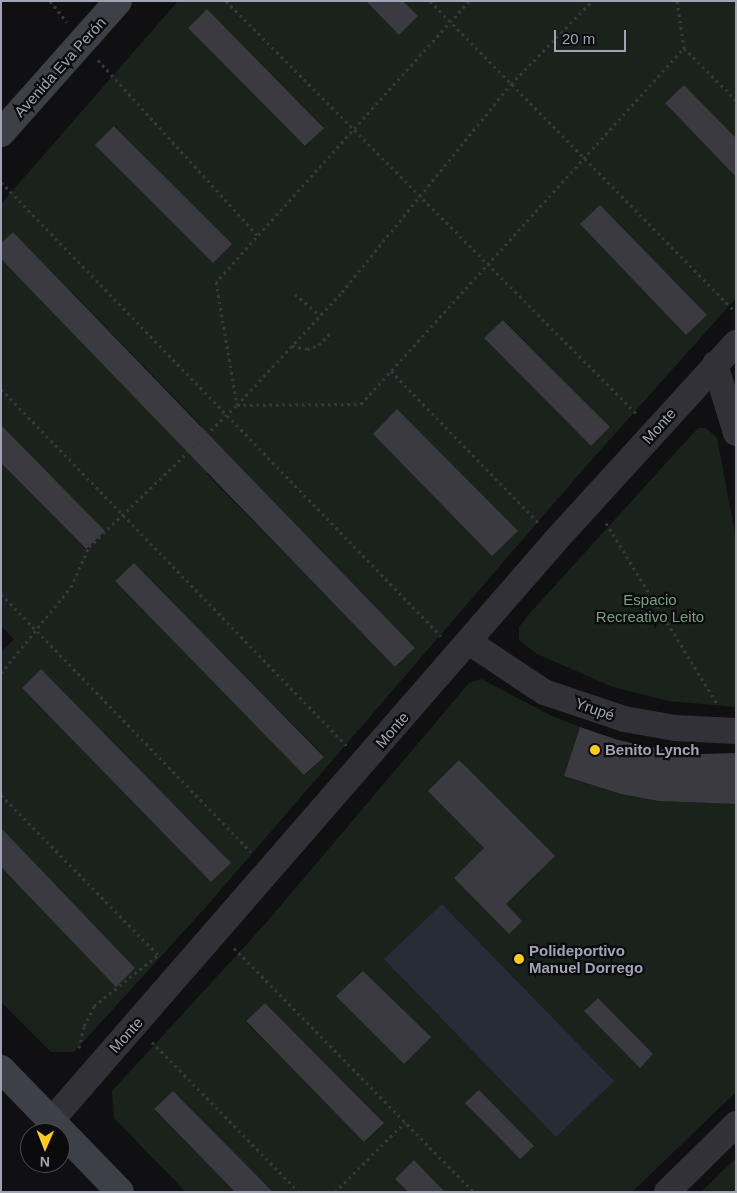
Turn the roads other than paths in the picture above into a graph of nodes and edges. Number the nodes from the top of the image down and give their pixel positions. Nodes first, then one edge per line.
1 (118, 1) edge
2 (1, 133) edge
3 (736, 343) edge
4 (716, 364) junction
5 (736, 433) edge
6 (464, 649) junction
7 (735, 731) edge
8 (1, 1069) edge
9 (51, 1121) junction
10 (736, 1124) edge
11 (120, 1192) edge
12 (667, 1192) edge

1 - 2 main road, Avenida Eva Perón
3 - 4 street, Monte
4 - 5 street
4 - 6 street, Monte
6 - 7 street, Yrupé
6 - 9 street, Monte
8 - 9 main road
9 - 11 main road
10 - 12 street

